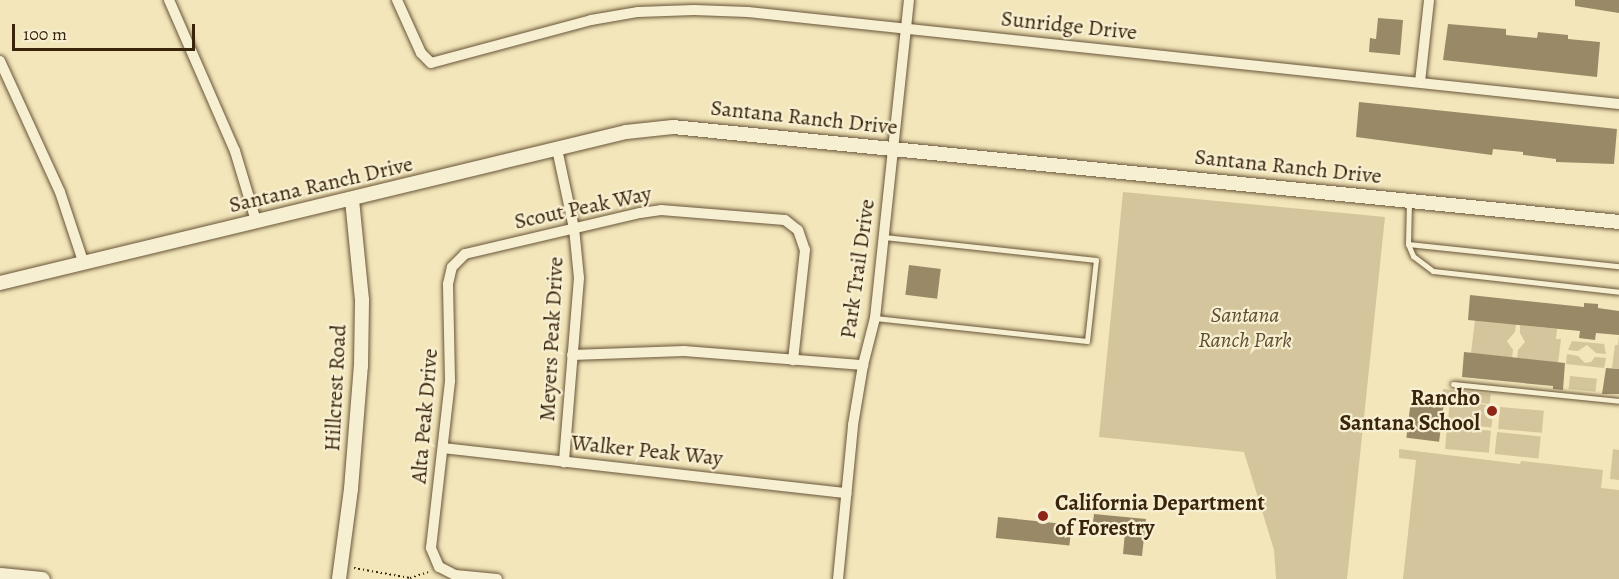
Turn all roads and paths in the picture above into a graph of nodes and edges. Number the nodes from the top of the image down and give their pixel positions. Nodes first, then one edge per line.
1 (169, 0) edge
2 (397, 0) edge
3 (909, 0) edge
4 (1429, 0) edge
5 (906, 29) junction
6 (0, 61) edge
7 (1420, 82) junction
8 (1619, 104) edge
9 (893, 147) junction
10 (557, 149) junction
11 (352, 199) junction
12 (1410, 201) junction
13 (256, 221) junction
14 (1619, 222) edge
15 (574, 228) junction
16 (884, 237) junction
17 (1408, 244) junction
18 (84, 264) junction
19 (1619, 266) edge
20 (452, 267) joint
21 (0, 283) edge
22 (1619, 292) edge
23 (875, 318) junction
24 (572, 355) junction
25 (793, 360) junction
26 (863, 365) junction
27 (1453, 384) dead end
28 (1619, 401) edge
29 (443, 448) junction
30 (564, 462) junction
31 (846, 493) junction
32 (439, 567) junction
33 (340, 572) edge
34 (0, 574) edge
35 (42, 579) edge
36 (497, 579) edge
37 (837, 579) edge

1 - 13 street
2 - 5 street, Sunridge Drive
3 - 5 street, Park Trail Drive
4 - 7 street
5 - 7 street, Sunridge Drive
5 - 9 street, Park Trail Drive
6 - 18 street
7 - 8 street, Sunridge Drive
9 - 10 street, Santana Ranch Drive
9 - 12 street, Santana Ranch Drive
9 - 16 street, Park Trail Drive
10 - 11 street, Santana Ranch Drive
10 - 15 street, Meyers Peak Drive
11 - 13 street, Santana Ranch Drive
11 - 33 street, Hillcrest Road
12 - 14 street, Santana Ranch Drive
12 - 17 lane
13 - 18 street, Santana Ranch Drive
15 - 20 street, Scout Peak Way
15 - 24 street, Meyers Peak Drive
15 - 25 street, Scout Peak Way
16 - 23 street, Park Trail Drive
16 - 23 lane
17 - 19 lane
17 - 22 lane
18 - 21 street, Santana Ranch Drive
20 - 29 street, Alta Peak Drive
23 - 26 street, Park Trail Drive
24 - 25 street
24 - 30 street, Meyers Peak Drive
25 - 26 street
26 - 31 street, Park Trail Drive
27 - 28 lane
29 - 30 street, Walker Peak Way
29 - 32 street, Alta Peak Drive
30 - 31 street, Walker Peak Way
31 - 37 street, Park Trail Drive
32 - 33 path
32 - 36 street
34 - 35 main road

